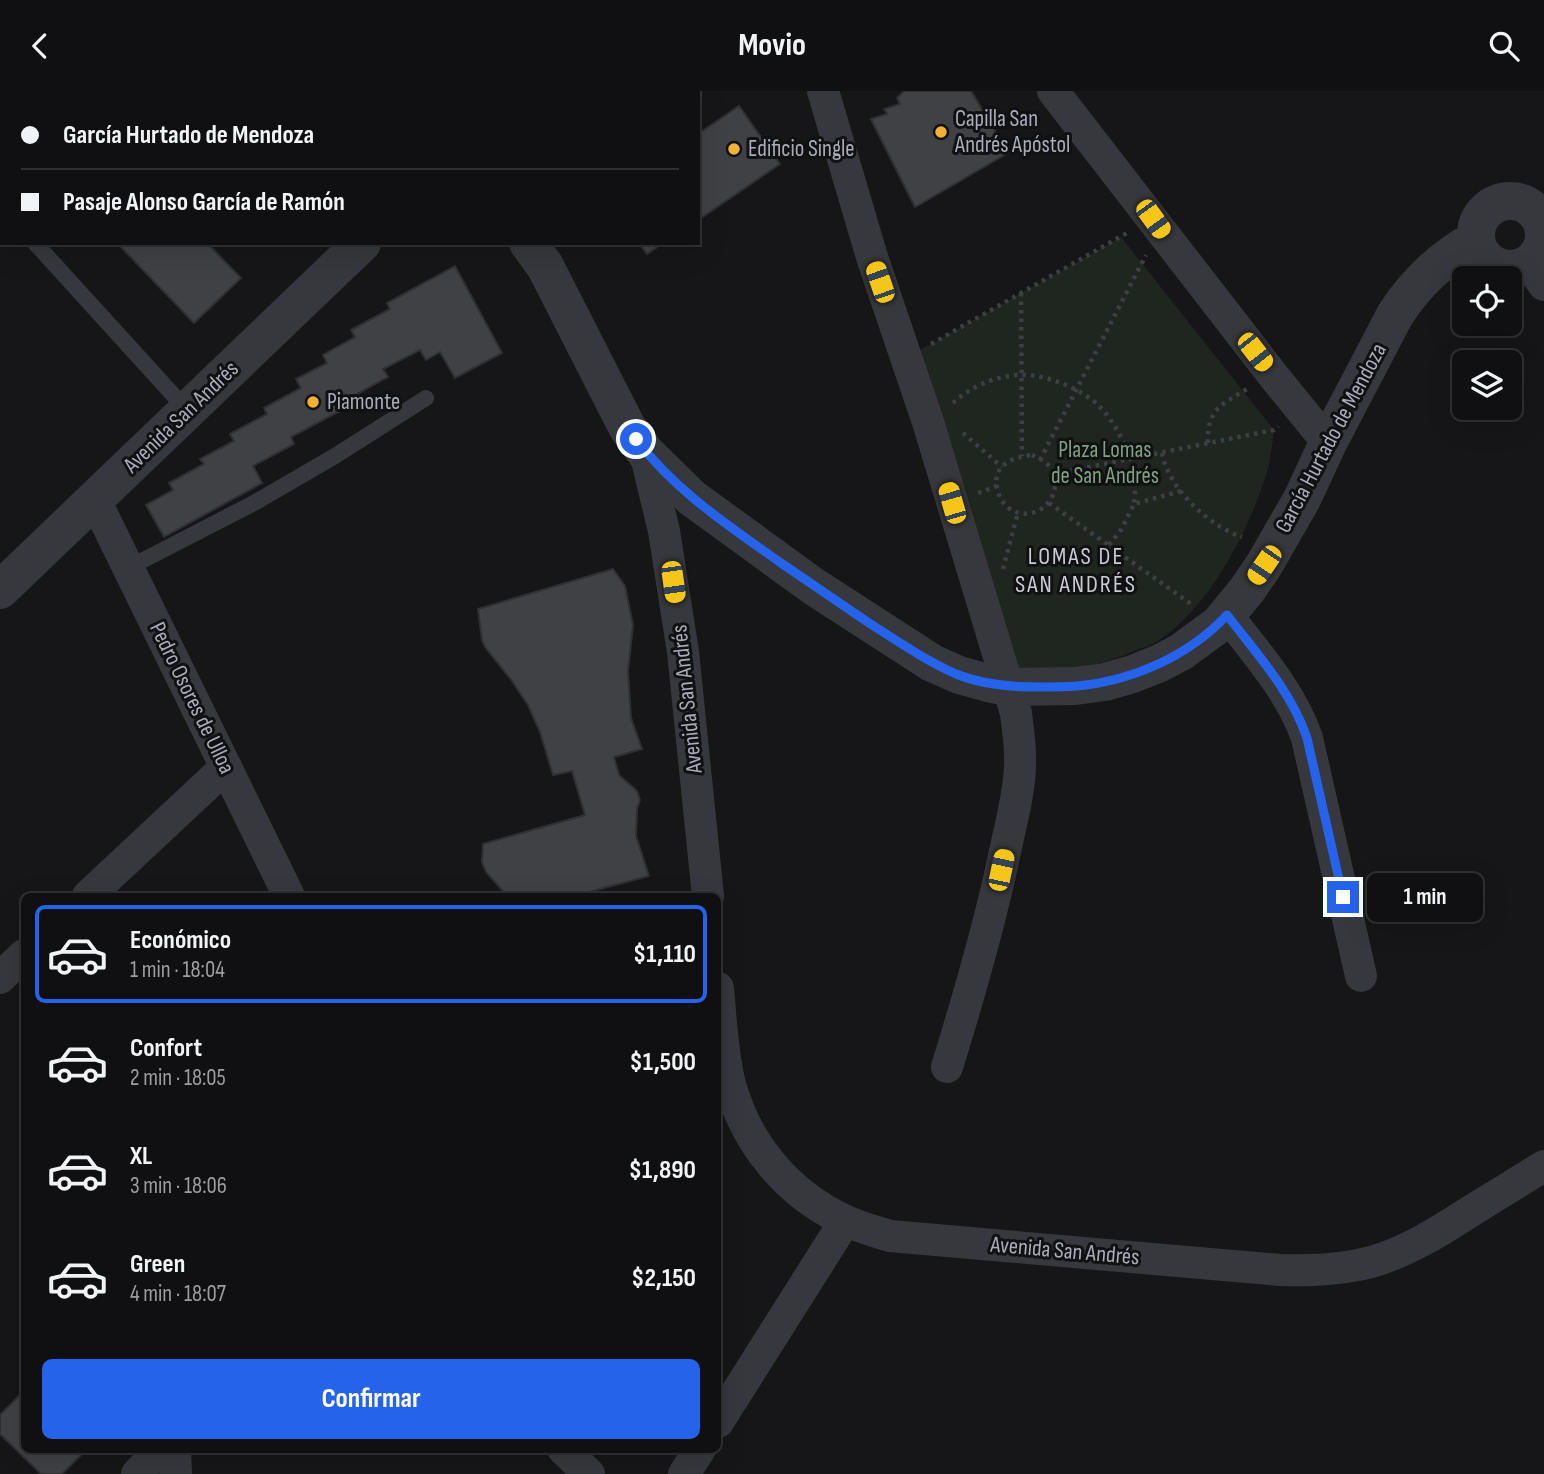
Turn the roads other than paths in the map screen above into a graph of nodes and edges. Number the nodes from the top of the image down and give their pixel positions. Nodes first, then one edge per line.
1 (823, 91) edge
2 (1053, 91) edge
3 (1536, 199) edge
4 (1476, 239) junction
5 (37, 245) edge
6 (360, 245) edge
7 (529, 245) edge
8 (1536, 274) edge
9 (426, 398) dead end
10 (187, 410) junction
11 (1328, 443) junction
12 (645, 452) junction
13 (94, 500) junction
14 (128, 568) junction
15 (0, 590) edge
16 (1211, 611) junction
17 (1008, 687) junction
18 (226, 767) junction
19 (91, 893) edge
20 (288, 893) edge
21 (708, 893) edge
22 (21, 958) edge
23 (1361, 976) dead end
24 (0, 978) edge
25 (721, 1017) edge
26 (947, 1067) dead end
27 (1544, 1166) edge
28 (845, 1221) junction
29 (721, 1417) edge
30 (157, 1453) edge
31 (175, 1453) edge
32 (567, 1453) edge
33 (697, 1453) edge
34 (137, 1474) edge
35 (176, 1474) edge
36 (589, 1474) edge
37 (684, 1474) edge

1 - 17 street
2 - 11 street
3 - 4 street
3 - 8 street
4 - 8 street
4 - 11 street, García Hurtado de Mendoza
5 - 10 lane
6 - 10 street, Avenida San Andrés
7 - 12 street, Avenida San Andrés
9 - 14 lane
10 - 13 street, Avenida San Andrés
11 - 16 street, García Hurtado de Mendoza
12 - 17 street, García Hurtado de Mendoza
12 - 21 street, Avenida San Andrés
13 - 14 street, Pedro Osores de Ulloa
13 - 15 street, Avenida San Andrés
14 - 18 street, Pedro Osores de Ulloa
16 - 17 street, García Hurtado de Mendoza
16 - 23 street
17 - 26 street
18 - 19 street
18 - 20 street, Pedro Osores de Ulloa
22 - 24 street
25 - 28 street, Avenida San Andrés
27 - 28 street, Avenida San Andrés
28 - 29 street
30 - 34 street
31 - 35 street
32 - 36 street
33 - 37 street

